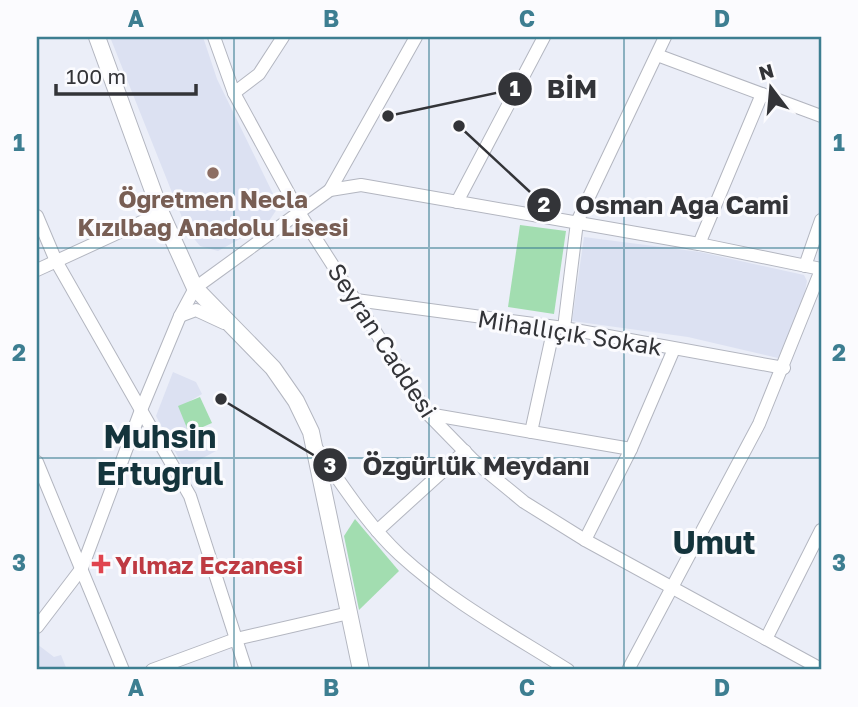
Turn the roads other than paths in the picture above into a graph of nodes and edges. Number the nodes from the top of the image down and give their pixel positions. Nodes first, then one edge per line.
1 (97, 37) edge
2 (214, 37) edge
3 (283, 37) edge
4 (416, 37) edge
5 (544, 37) edge
6 (665, 37) edge
7 (657, 55) junction
8 (234, 93) junction
9 (762, 94) junction
10 (821, 116) edge
11 (330, 190) junction
12 (457, 202) junction
13 (161, 213) junction
14 (300, 214) junction
15 (37, 216) edge
16 (821, 220) edge
17 (577, 222) junction
18 (699, 244) junction
19 (56, 261) junction
20 (806, 266) junction
21 (37, 270) edge
22 (821, 270) edge
23 (195, 288) junction
24 (356, 300) junction
25 (180, 316) junction
26 (559, 327) junction
27 (235, 328) junction
28 (674, 349) junction
29 (784, 368) junction
30 (141, 410) junction
31 (428, 414) junction
32 (531, 432) junction
33 (316, 448) junction
34 (631, 449) junction
35 (465, 451) junction
36 (37, 462) edge
37 (821, 530) edge
38 (377, 531) junction
39 (586, 540) junction
40 (82, 568) junction
41 (670, 587) junction
42 (349, 613) junction
43 (37, 627) edge
44 (236, 639) junction
45 (766, 639) junction
46 (821, 669) edge
47 (123, 670) edge
48 (152, 670) edge
49 (246, 670) edge
50 (362, 670) edge
51 (568, 670) edge
52 (628, 670) edge

1 - 13 main road
2 - 8 street, Seyran Caddesi
3 - 8 street
4 - 11 street
5 - 12 street
6 - 7 street
7 - 9 street
7 - 17 street
8 - 14 street, Seyran Caddesi
9 - 10 street
9 - 18 street
11 - 12 street
11 - 14 street
12 - 17 street
13 - 19 street
13 - 23 main road
14 - 23 street
14 - 24 street, Seyran Caddesi
15 - 19 street
16 - 20 street
17 - 18 street
17 - 26 street
18 - 20 street
19 - 21 street
19 - 30 street
20 - 22 street
22 - 29 street
23 - 25 street
23 - 27 main road
24 - 26 street, Mihallıçık Sokak
24 - 31 street, Seyran Caddesi
25 - 27 street
25 - 30 street
26 - 28 street, Mihallıçık Sokak
26 - 32 street
27 - 33 main road
28 - 29 street, Mihallıçık Sokak
28 - 34 street
29 - 41 street
30 - 40 street
30 - 44 street
31 - 32 street
31 - 35 street, Seyran Caddesi
32 - 34 street
33 - 38 street
33 - 42 main road
34 - 39 street
35 - 38 street
35 - 39 street, Seyran Caddesi
36 - 40 street
37 - 45 street
38 - 51 street
39 - 41 street, Seyran Caddesi
40 - 43 street
40 - 47 street
41 - 45 street, Seyran Caddesi
41 - 52 street
42 - 44 street
42 - 50 main road
44 - 48 street
44 - 49 street
45 - 46 street, Seyran Caddesi

